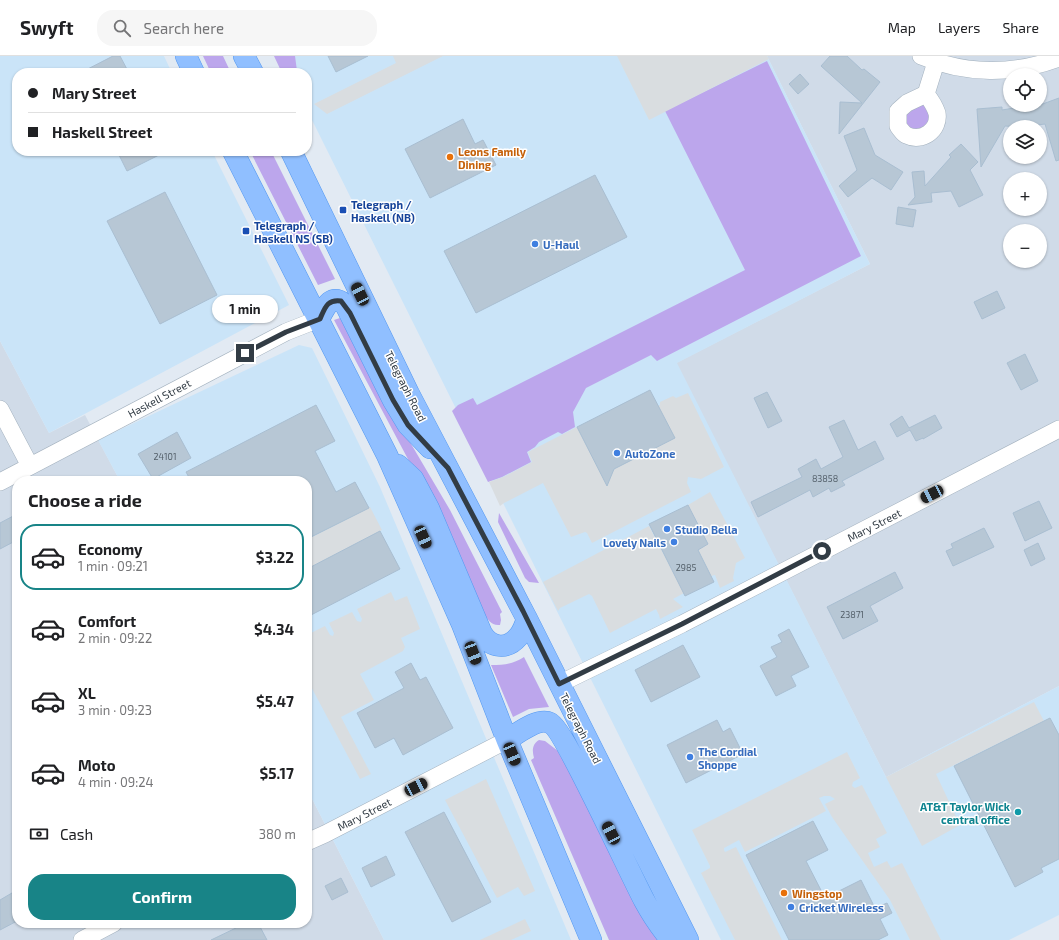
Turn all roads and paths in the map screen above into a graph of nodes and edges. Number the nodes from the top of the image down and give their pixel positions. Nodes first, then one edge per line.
1 (186, 56) edge
2 (244, 56) edge
3 (1059, 58) edge
4 (929, 59) edge
5 (192, 68) edge
6 (250, 68) edge
7 (926, 94) dead end
8 (235, 156) edge
9 (293, 156) edge
10 (320, 319) junction
11 (0, 409) edge
12 (1059, 429) edge
13 (387, 454) junction
14 (30, 466) junction
15 (448, 468) junction
16 (0, 482) edge
17 (527, 620) junction
18 (559, 684) junction
19 (507, 740) junction
20 (312, 839) edge
21 (105, 928) edge
22 (82, 940) edge
23 (591, 940) edge
24 (672, 940) edge
25 (688, 940) edge

1 - 5 main road
2 - 6 main road
3 - 4 street
4 - 7 street
8 - 10 main road
9 - 15 main road, Telegraph Road
10 - 13 main road
10 - 14 street, Haskell Street
10 - 15 main road
11 - 14 street
12 - 18 street, Mary Street
13 - 17 main road
13 - 19 main road
14 - 16 street, Haskell Street
15 - 17 main road, Telegraph Road
17 - 18 main road, Telegraph Road
18 - 25 main road, Telegraph Road
19 - 20 street, Mary Street
19 - 23 main road
19 - 24 main road
21 - 22 street

